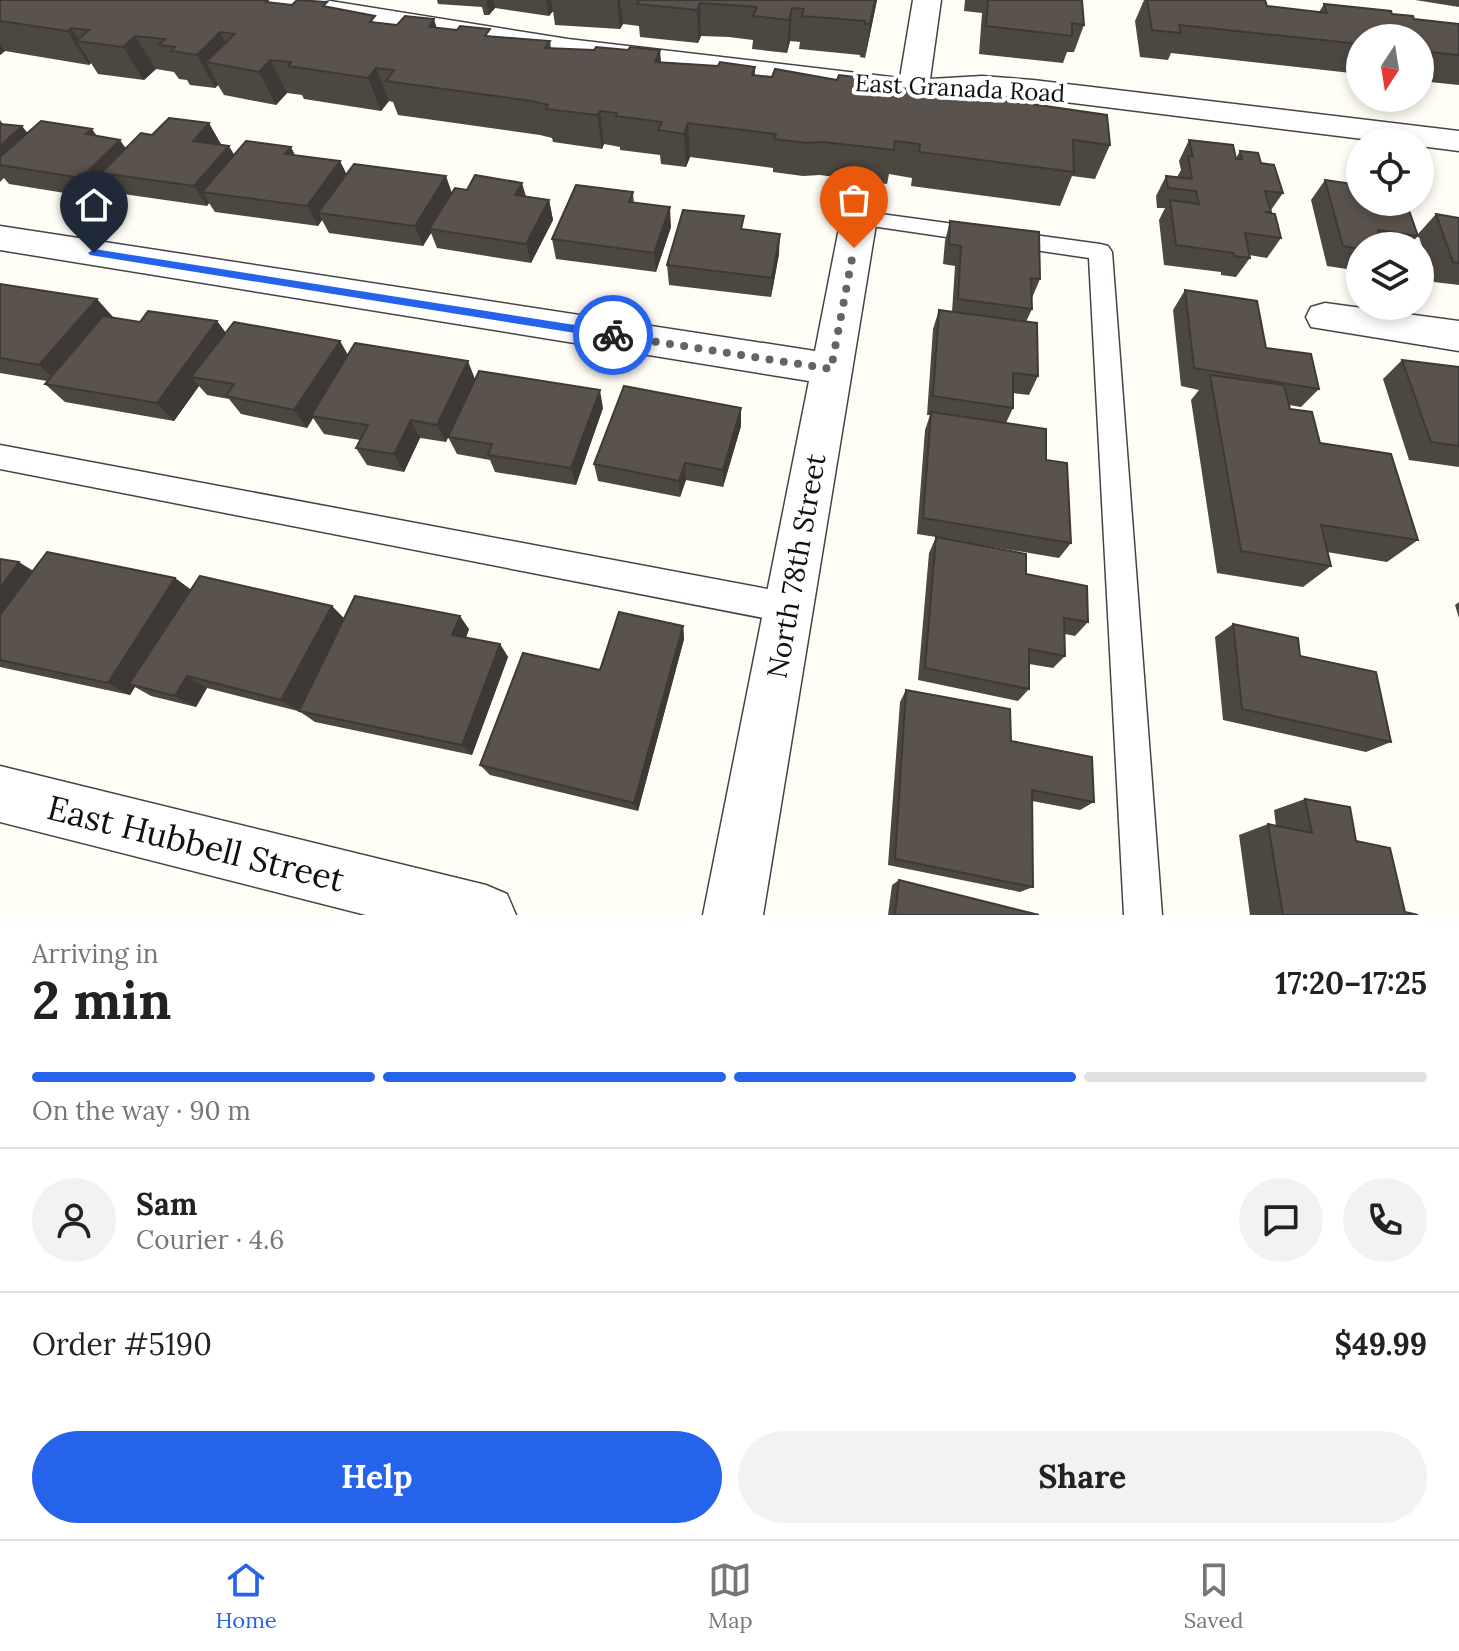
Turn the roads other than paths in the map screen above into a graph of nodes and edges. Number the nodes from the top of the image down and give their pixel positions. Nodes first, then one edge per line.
1 (273, 0) edge
2 (927, 0) edge
3 (913, 89) junction
4 (1459, 141) edge
5 (859, 218) joint
6 (0, 238) edge
7 (1325, 317) dead end
8 (1459, 336) edge
9 (831, 369) junction
10 (0, 457) edge
11 (789, 608) junction
12 (0, 794) edge
13 (486, 915) edge
14 (733, 915) edge
15 (1143, 915) edge

1 - 3 street, East Granada Road
2 - 3 street
3 - 4 street, East Granada Road
5 - 9 street, North 78th Street
5 - 15 lane
6 - 9 street
7 - 8 street
9 - 11 street, North 78th Street
10 - 11 lane
11 - 14 street, North 78th Street
12 - 13 street, East Hubbell Street

